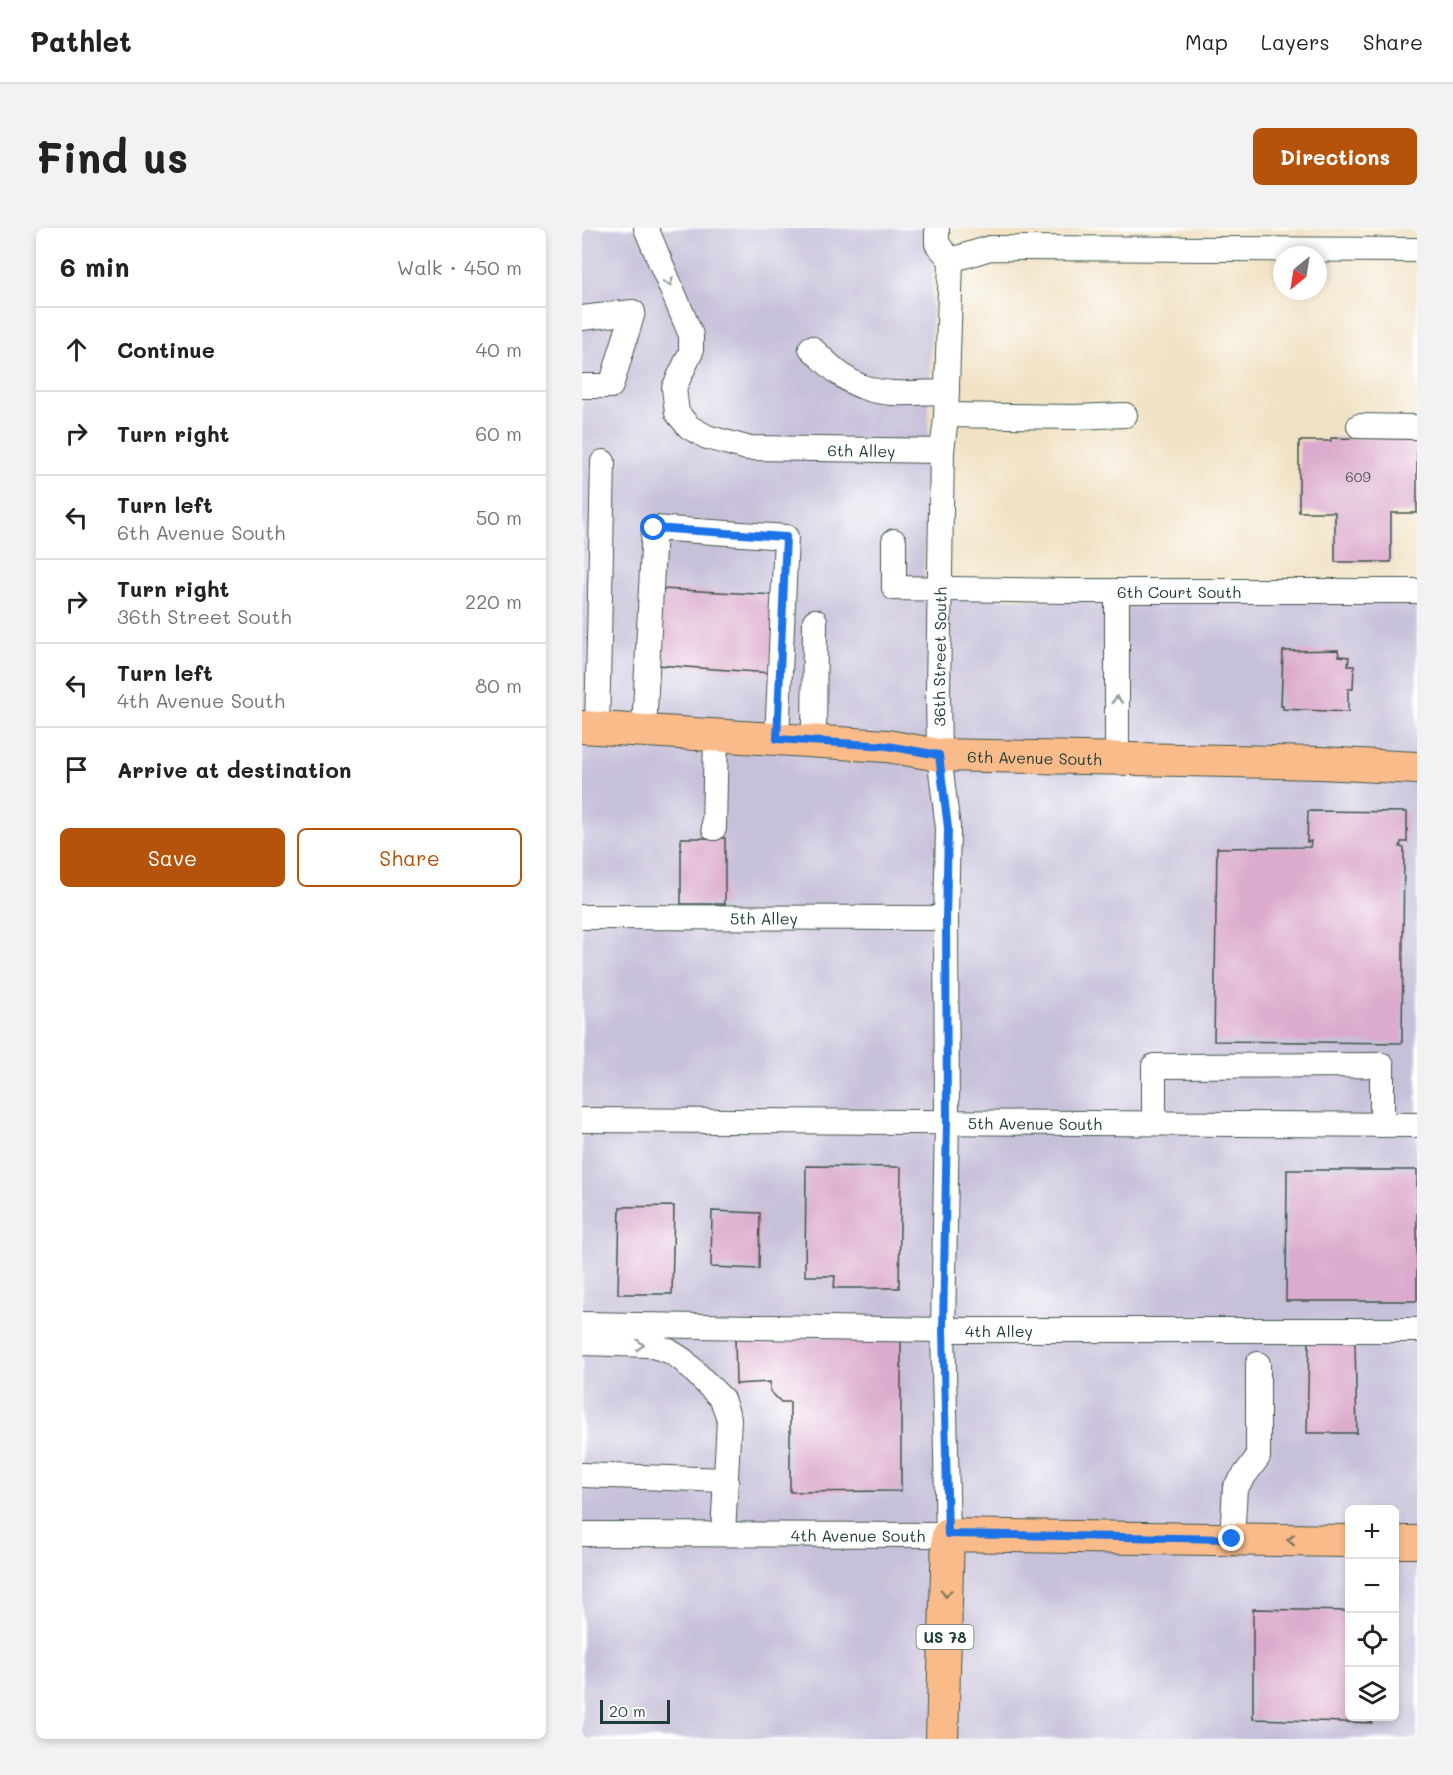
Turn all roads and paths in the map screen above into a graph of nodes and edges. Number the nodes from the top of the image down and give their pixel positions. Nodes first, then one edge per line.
1 (646, 228) edge
2 (937, 228) edge
3 (1064, 238) edge
4 (1417, 250) edge
5 (951, 260) junction
6 (582, 318) edge
7 (811, 348) dead end
8 (582, 386) edge
9 (946, 403) junction
10 (1125, 415) dead end
11 (1359, 426) dead end
12 (1417, 427) edge
13 (942, 451) junction
14 (603, 462) dead end
15 (894, 541) dead end
16 (940, 590) junction
17 (1117, 591) junction
18 (1417, 591) edge
19 (815, 621) dead end
20 (589, 728) edge
21 (644, 731) junction
22 (716, 735) junction
23 (777, 739) junction
24 (814, 742) junction
25 (939, 755) junction
26 (1117, 759) junction
27 (1417, 768) edge
28 (714, 828) dead end
29 (582, 917) edge
30 (946, 918) junction
31 (582, 1120) edge
32 (947, 1121) junction
33 (1154, 1123) junction
34 (1382, 1125) junction
35 (1417, 1125) edge
36 (582, 1324) edge
37 (943, 1330) junction
38 (1417, 1330) edge
39 (582, 1343) edge
40 (1258, 1364) dead end
41 (582, 1475) edge
42 (726, 1480) junction
43 (582, 1534) edge
44 (723, 1534) junction
45 (948, 1534) junction
46 (1232, 1539) junction
47 (1345, 1541) edge
48 (1399, 1542) edge
49 (1417, 1542) edge
50 (942, 1739) edge

1 -> 13 street, 6th Alley
2 - 5 street
3 - 4 street
3 - 5 street
5 - 9 street, 36th Street South
6 - 8 street
7 - 9 street
9 - 10 street
9 - 13 street, 36th Street South
11 - 12 street
13 - 16 street, 36th Street South
14 - 20 street
15 - 16 street, 6th Court South
16 - 17 street, 6th Court South
16 - 25 street, 36th Street South
17 - 18 street, 6th Court South
26 -> 17 street
19 - 24 street
20 - 21 main road, 6th Avenue South
21 - 22 main road, 6th Avenue South
21 - 23 street
22 - 23 main road, 6th Avenue South
22 - 28 street
23 - 24 main road, 6th Avenue South
24 - 25 main road, 6th Avenue South
25 - 26 main road, 6th Avenue South
25 - 30 street, 36th Street South
26 - 27 main road, 6th Avenue South
29 - 30 street, 5th Alley
30 - 32 street, 36th Street South
31 - 32 street, 5th Avenue South
32 - 33 street, 5th Avenue South
32 - 37 street, 36th Street South
33 - 34 street, 5th Avenue South
33 - 34 street
34 - 35 street, 5th Avenue South
36 - 37 street, 4th Alley
37 - 38 street, 4th Alley
37 - 45 street, 36th Street South
39 -> 42 street
40 - 46 street
41 - 42 street
42 - 44 street
43 - 44 street, 4th Avenue South
44 - 45 street, 4th Avenue South
45 - 46 main road, 4th Avenue South
45 -> 50 main road, 36th Street South / US 78
47 -> 46 main road, 4th Avenue South
48 - 49 main road

